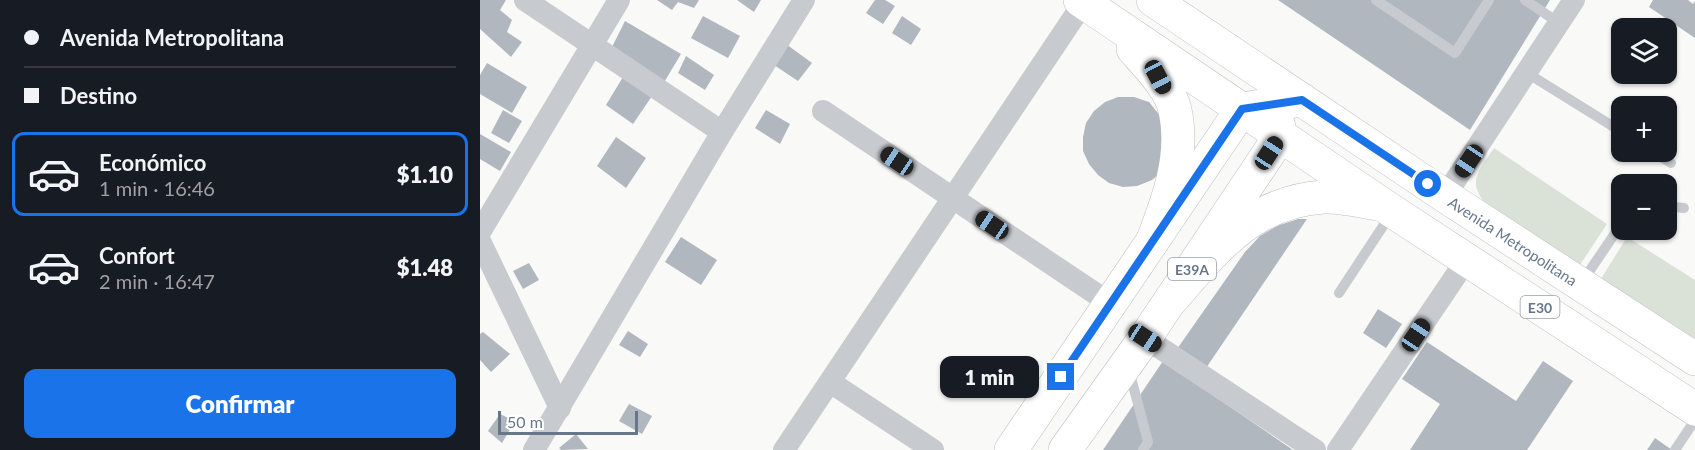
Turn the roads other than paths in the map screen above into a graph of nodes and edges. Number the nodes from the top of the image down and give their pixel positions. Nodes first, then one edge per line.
1 (525, 0) edge
2 (619, 0) edge
3 (804, 0) edge
4 (1153, 0) edge
5 (1376, 0) edge
6 (1489, 0) edge
7 (1524, 0) edge
8 (1574, 0) edge
9 (1082, 1) edge
10 (1559, 22) junction
11 (593, 46) junction
12 (1527, 72) junction
13 (1273, 105) junction
14 (823, 111) dead end
15 (1611, 125) edge
16 (722, 132) junction
17 (1445, 196) junction
18 (953, 199) junction
19 (1677, 207) edge
20 (1389, 208) junction
21 (1684, 208) dead end
22 (480, 232) edge
23 (1611, 240) edge
24 (480, 242) edge
25 (1152, 242) junction
26 (1467, 259) junction
27 (1580, 285) junction
28 (1339, 292) dead end
29 (1172, 299) junction
30 (1111, 304) junction
31 (1634, 318) junction
32 (1137, 351) junction
33 (1610, 354) junction
34 (1695, 359) edge
35 (830, 382) junction
36 (560, 408) junction
37 (1695, 409) edge
38 (1695, 420) edge
39 (534, 450) edge
40 (784, 450) edge
41 (933, 450) edge
42 (1011, 450) edge
43 (1065, 450) edge
44 (1143, 450) edge
45 (1315, 450) edge
46 (1338, 450) edge
47 (1675, 450) edge

1 - 11 street
2 - 11 street
3 - 16 street
4 - 13 main road, Avenida Metropolitana / E30
5 - 6 lane
7 - 10 lane
8 - 10 street
9 - 13 main road, E30
9 - 18 street
9 - 25 main road
10 - 12 street
11 - 16 street
11 - 22 street
12 - 15 lane
12 - 17 street
13 - 17 main road, Avenida Metropolitana / E30
13 - 20 main road, E30
13 - 25 main road, E39A
13 - 29 main road, E39A
14 - 18 street
16 - 36 street
17 - 27 main road, Avenida Metropolitana / E30
18 - 30 street
18 - 35 street
19 - 21 lane
20 - 26 main road, E30
20 - 28 lane
20 - 29 main road
23 - 27 lane
24 - 36 street
25 - 30 main road, E39A
26 - 33 main road, E30
26 - 46 street
27 - 31 main road, Avenida Metropolitana / E30
29 - 32 main road, E39A
30 - 42 main road, E39A
31 - 33 main road
31 - 34 main road, Avenida Metropolitana / E30
32 - 43 main road, E39A
32 - 44 lane
32 - 45 street
33 - 37 main road, E30
35 - 40 street
35 - 41 street
36 - 39 street
38 - 47 lane

